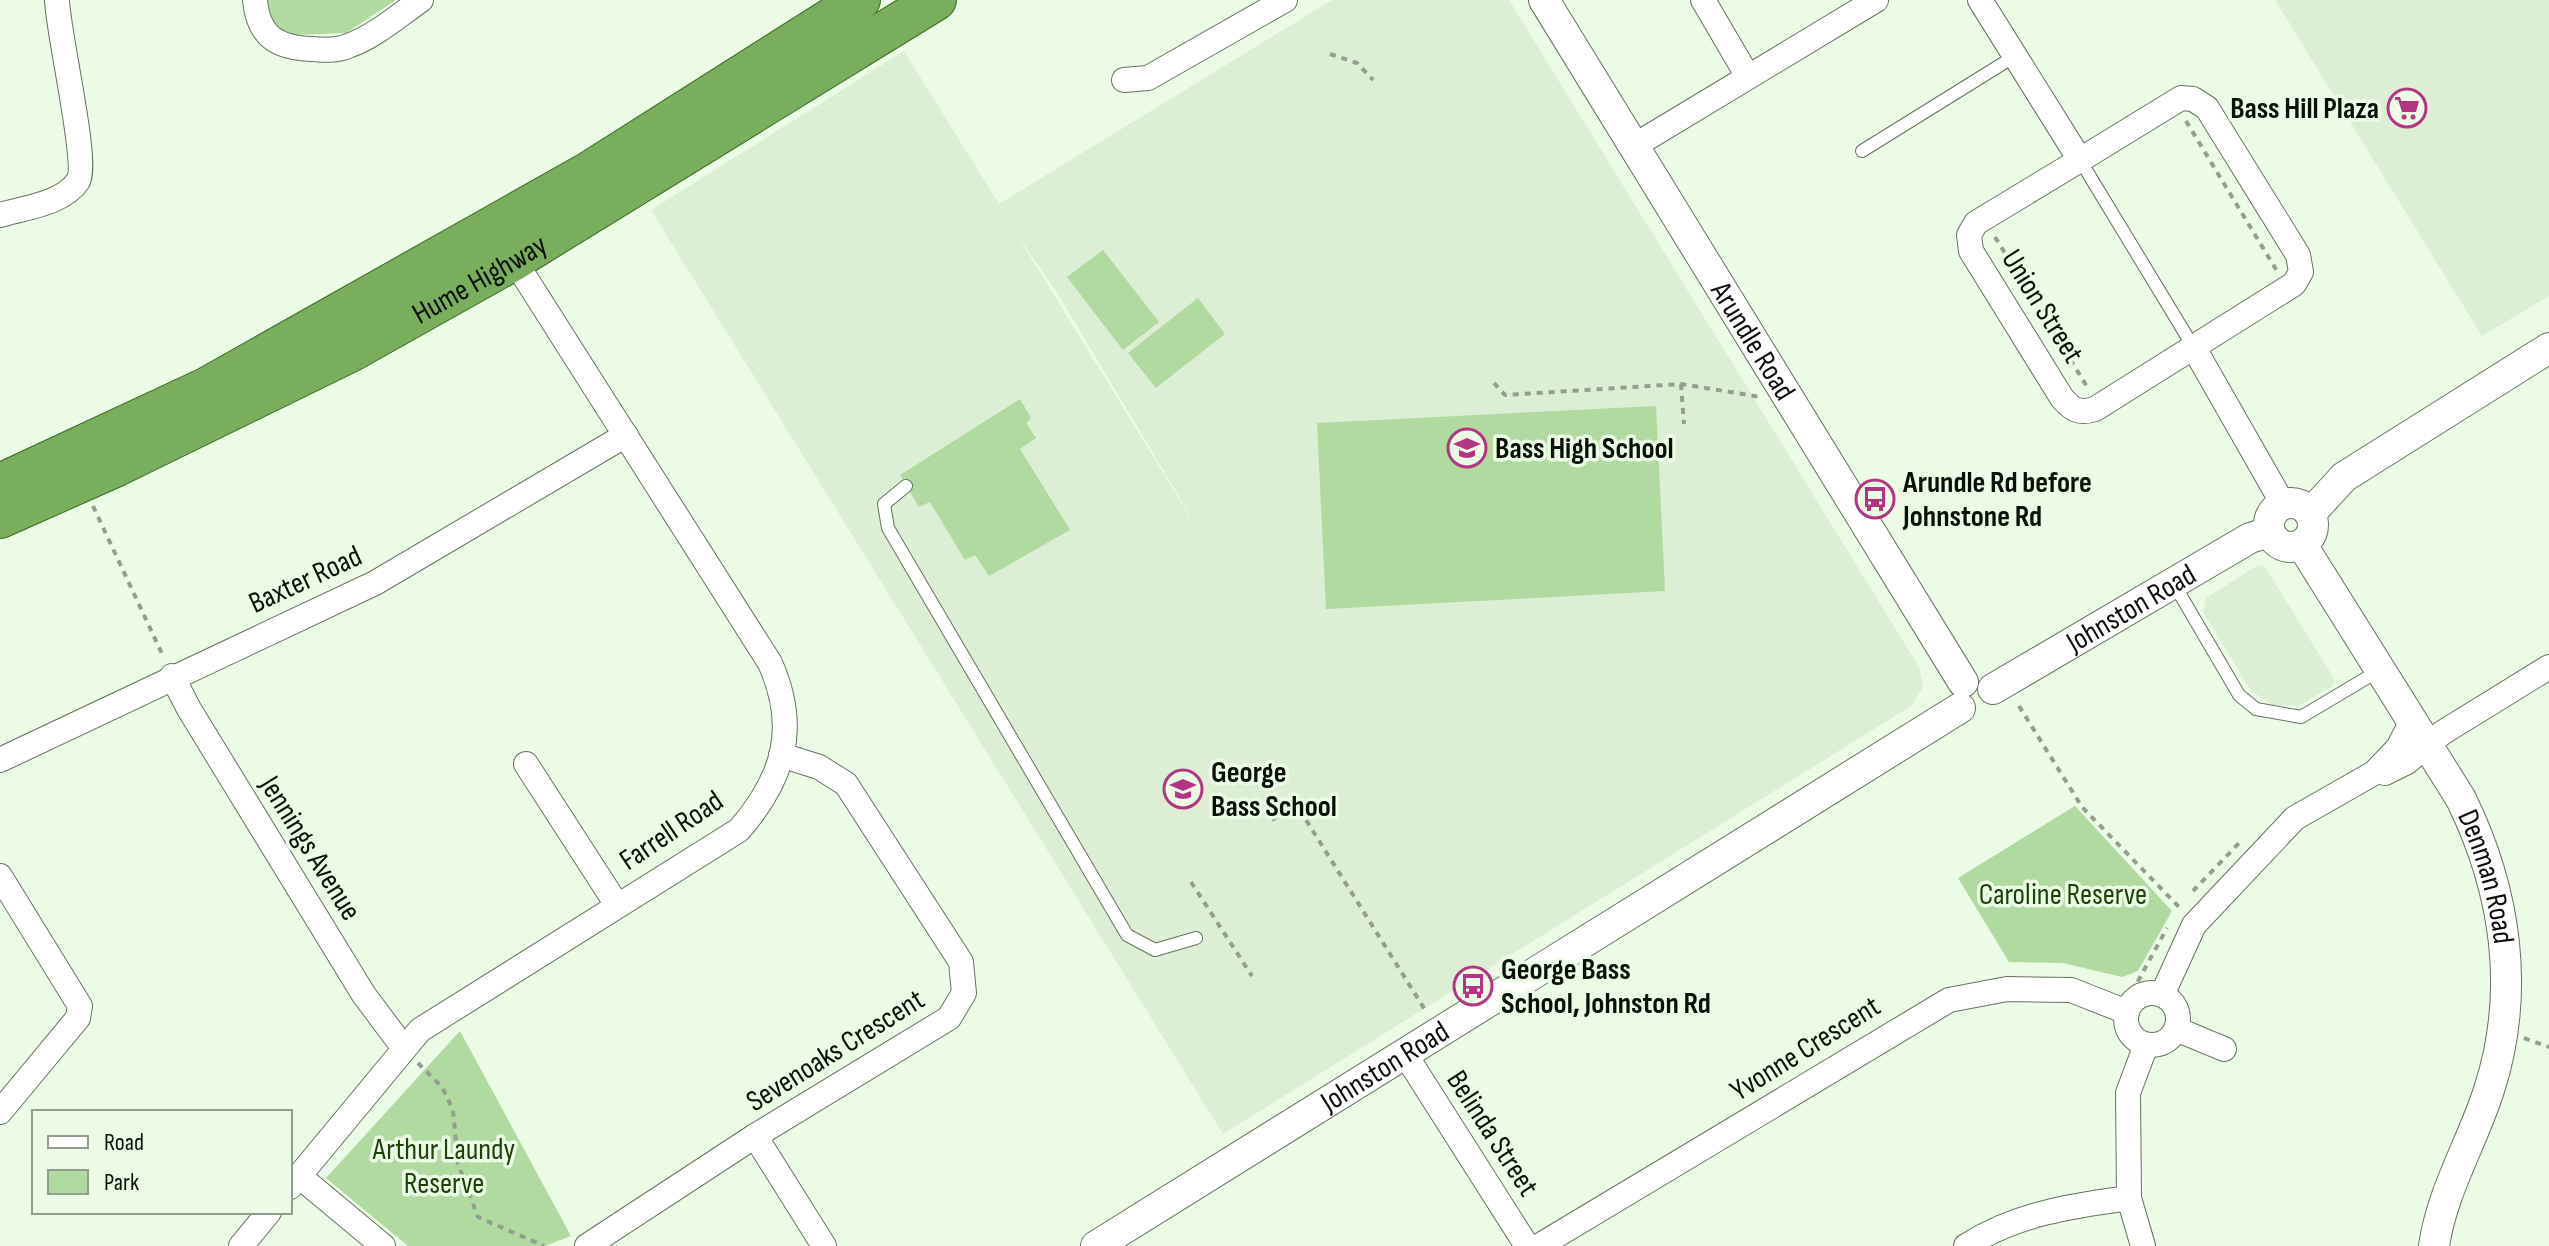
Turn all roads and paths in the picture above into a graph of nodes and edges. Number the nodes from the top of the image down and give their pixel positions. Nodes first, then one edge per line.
1 (57, 0) edge
2 (255, 0) edge
3 (421, 0) edge
4 (860, 0) edge
5 (936, 0) edge
6 (1285, 0) edge
7 (1544, 0) edge
8 (1703, 0) edge
9 (1876, 0) edge
10 (1980, 0) edge
11 (1330, 54) dead end
12 (2015, 56) junction
13 (1747, 75) junction
14 (1124, 80) dead end
15 (1373, 80) dead end
16 (2174, 102) junction
17 (1634, 146) junction
18 (1862, 151) dead end
19 (2080, 160) junction
20 (0, 215) edge
21 (1983, 218) junction
22 (514, 260) junction
23 (2288, 288) junction
24 (2194, 348) junction
25 (2549, 348) edge
26 (1494, 383) dead end
27 (1681, 384) junction
28 (1791, 402) junction
29 (2099, 406) junction
30 (1684, 424) dead end
31 (626, 435) junction
32 (0, 484) edge
33 (906, 486) dead end
34 (91, 503) dead end
35 (2297, 509) junction
36 (0, 518) edge
37 (2270, 532) junction
38 (2302, 545) junction
39 (2173, 583) junction
40 (2549, 667) edge
41 (2380, 670) junction
42 (172, 676) junction
43 (1962, 695) junction
44 (2019, 706) dead end
45 (2413, 719) junction
46 (2428, 746) junction
47 (781, 755) junction
48 (0, 760) edge
49 (526, 764) dead end
50 (2374, 773) junction
51 (1272, 820) dead end
52 (0, 876) edge
53 (1191, 882) dead end
54 (617, 905) junction
55 (2180, 908) dead end
56 (1196, 938) dead end
57 (1252, 976) dead end
58 (2162, 995) junction
59 (2127, 1012) junction
60 (2176, 1029) junction
61 (1439, 1032) junction
62 (2146, 1045) junction
63 (403, 1047) junction
64 (2224, 1049) dead end
65 (1405, 1054) junction
66 (0, 1112) edge
67 (755, 1136) junction
68 (294, 1182) edge
69 (2129, 1198) junction
70 (267, 1214) edge
71 (241, 1246) edge
72 (383, 1246) edge
73 (544, 1246) edge
74 (587, 1246) edge
75 (824, 1246) edge
76 (1096, 1246) edge
77 (1527, 1246) edge
78 (1539, 1246) edge
79 (1966, 1246) edge
80 (2143, 1246) edge
81 (2434, 1246) edge

1 - 20 street
2 - 3 street
4 - 32 highway, Hume Highway
5 - 22 highway, Hume Highway
6 - 14 street
7 - 17 street, Arundle Road
8 - 13 street
9 - 13 street
10 - 12 street
11 - 15 path
12 - 18 lane
12 - 19 street
13 - 17 street
16 - 19 street, Union Street
16 - 23 path
16 - 23 street
17 - 28 street, Arundle Road
19 - 21 street, Union Street
19 - 24 lane
21 - 29 path
21 - 29 street, Union Street
22 - 31 street, Farrell Road
22 - 36 highway, Hume Highway
23 - 24 street
24 - 29 street
24 - 35 street
25 - 35 street
26 - 27 path
27 - 28 path
27 - 30 path
28 - 43 street, Arundle Road
31 - 42 street, Baxter Road
31 - 47 street, Farrell Road
33 - 56 lane
34 - 42 path
35 - 37 street
35 - 38 street
37 - 38 street
37 - 39 street, Johnston Road
38 - 41 street, Denman Road
39 - 41 lane
39 - 43 street, Johnston Road
40 - 46 street
41 - 45 street, Denman Road
42 - 48 street, Baxter Road
42 - 63 street, Jennings Avenue
43 - 61 street, Johnston Road
44 - 55 path
45 - 46 street, Denman Road
45 - 50 street
46 - 50 street
46 - 81 street, Denman Road
47 - 54 street, Farrell Road
47 - 67 street, Sevenoaks Crescent
49 - 54 street
50 - 58 street
51 - 61 path
52 - 66 street
53 - 57 path
54 - 63 street, Farrell Road
58 - 59 street
58 - 60 street
59 - 62 street
59 - 78 street, Yvonne Crescent
60 - 62 street
60 - 64 street
61 - 65 street, Johnston Road
62 - 69 street
63 - 68 street, Farrell Road
63 - 73 path
65 - 76 street, Johnston Road
65 - 77 street, Belinda Street
67 - 74 street, Sevenoaks Crescent
67 - 75 street
68 - 72 street
69 - 79 street
69 - 80 street
70 - 71 street

